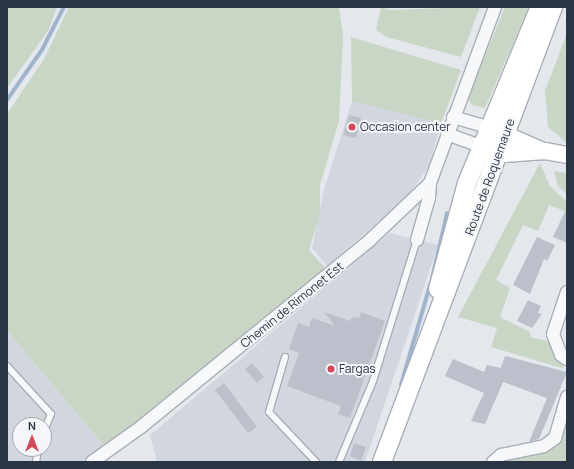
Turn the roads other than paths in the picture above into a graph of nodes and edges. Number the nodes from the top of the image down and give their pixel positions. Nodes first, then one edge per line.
1 (495, 7) edge
2 (540, 7) edge
3 (554, 7) edge
4 (452, 117) junction
5 (488, 127) junction
6 (506, 133) junction
7 (447, 134) junction
8 (480, 146) junction
9 (545, 151) junction
10 (499, 152) junction
11 (567, 155) edge
12 (430, 184) junction
13 (417, 240) joint
14 (567, 292) edge
15 (424, 346) junction
16 (285, 357) dead end
17 (567, 359) edge
18 (7, 366) edge
19 (567, 397) edge
20 (50, 417) edge
21 (92, 462) edge
22 (316, 462) edge
23 (339, 462) edge
24 (382, 462) edge
25 (493, 462) edge

1 - 4 street, Chemin de Rimonet Est
2 - 5 main road, Route de Roquemaure
3 - 6 main road, Route de Roquemaure
4 - 5 street
4 - 7 street, Chemin de Rimonet Est
5 - 6 street
5 - 8 main road, Route de Roquemaure
6 - 9 street
6 - 10 main road, Route de Roquemaure
7 - 8 street
7 - 12 street, Chemin de Rimonet Est
8 - 10 street
8 - 15 main road, Route de Roquemaure
9 - 10 street
9 - 11 street
10 - 15 main road, Route de Roquemaure
12 - 13 street
12 - 21 street, Chemin de Rimonet Est
13 - 23 lane
14 - 17 street
15 - 24 main road, Route de Roquemaure
16 - 22 lane
18 - 20 lane
19 - 25 street

